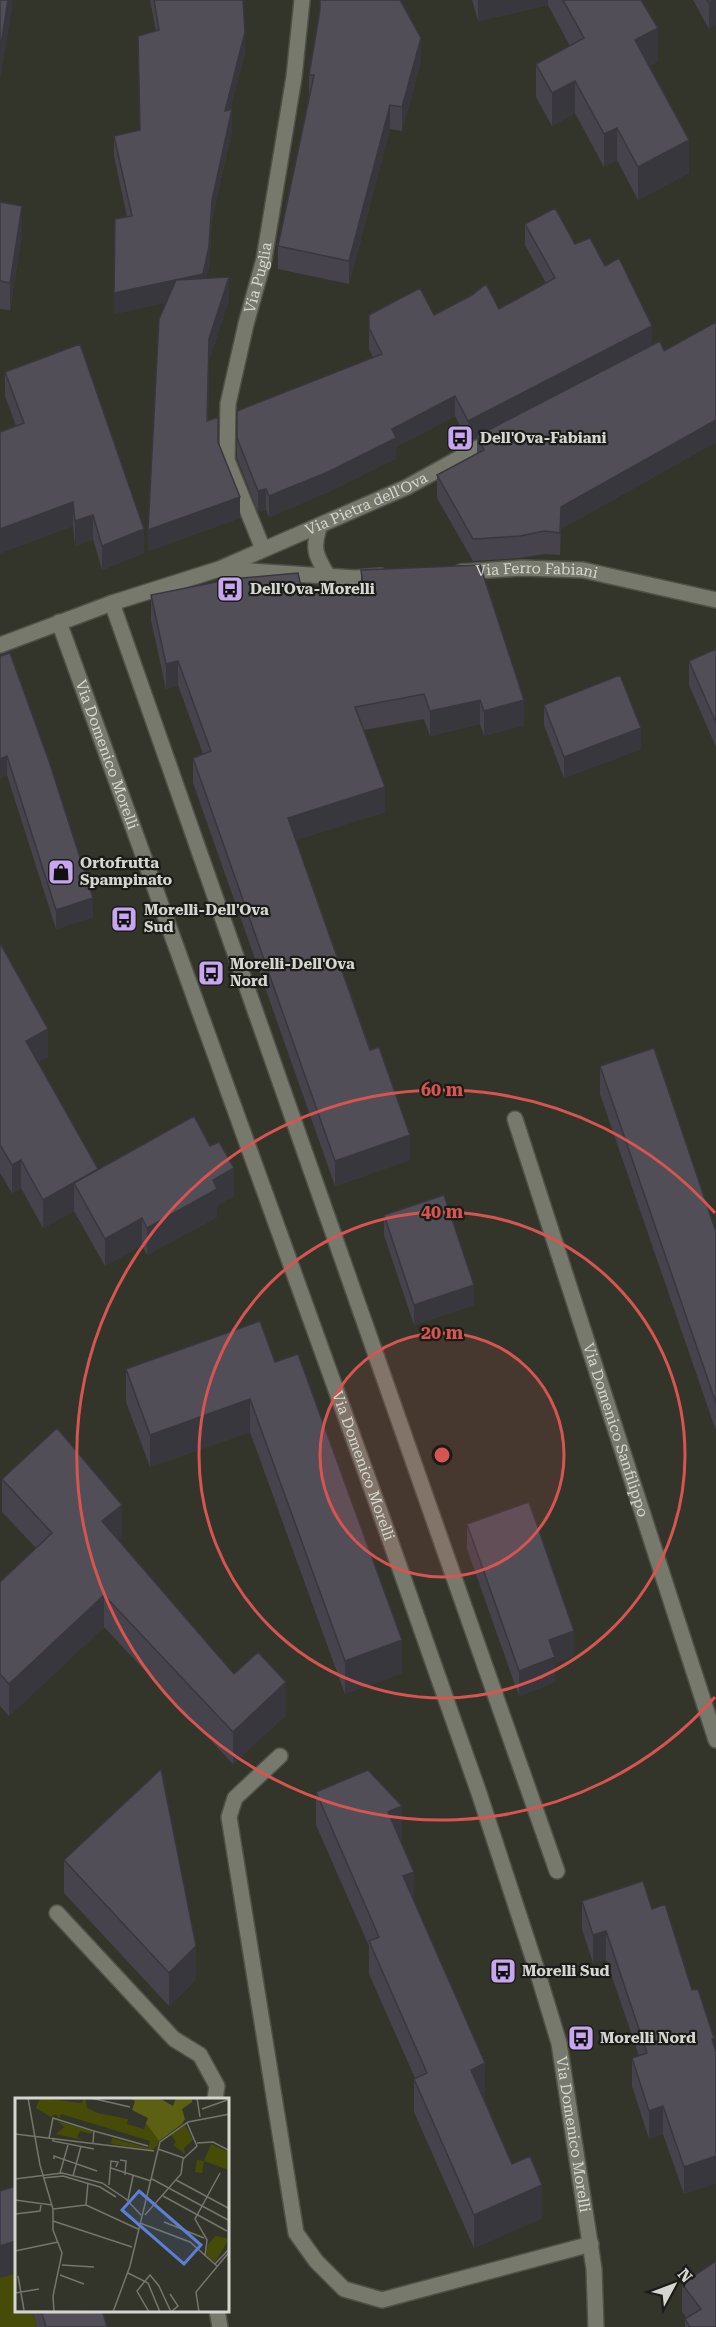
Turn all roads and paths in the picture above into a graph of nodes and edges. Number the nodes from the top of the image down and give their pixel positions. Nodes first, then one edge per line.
1 (302, 0) edge
2 (510, 430) edge
3 (320, 525) junction
4 (263, 549) junction
5 (219, 569) junction
6 (450, 572) edge
7 (328, 576) junction
8 (390, 576) edge
9 (716, 600) edge
10 (112, 603) junction
11 (58, 622) junction
12 (0, 645) edge
13 (515, 1119) dead end
14 (716, 1740) edge
15 (280, 1756) dead end
16 (557, 1871) dead end
17 (57, 1913) dead end
18 (215, 2098) edge
19 (591, 2244) junction
20 (217, 2312) edge
21 (220, 2327) edge
22 (596, 2327) edge

1 - 4 street, Via Puglia
2 - 3 street, Via Pietra dell'Ova
3 - 4 street, Via Pietra dell'Ova
3 - 7 street
4 - 5 street, Via Pietra dell'Ova
5 - 7 street
5 - 10 street, Via Pietra dell'Ova
6 - 9 street, Via Ferro Fabiani
7 - 8 street
10 - 11 street, Via Pietra dell'Ova
10 - 16 street
11 - 12 street, Via Pietra dell'Ova
11 - 19 street, Via Domenico Morelli
13 - 14 street, Via Domenico Sanfilippo
15 - 19 street
17 - 18 street
19 - 22 street, Via Domenico Morelli
20 - 21 street

